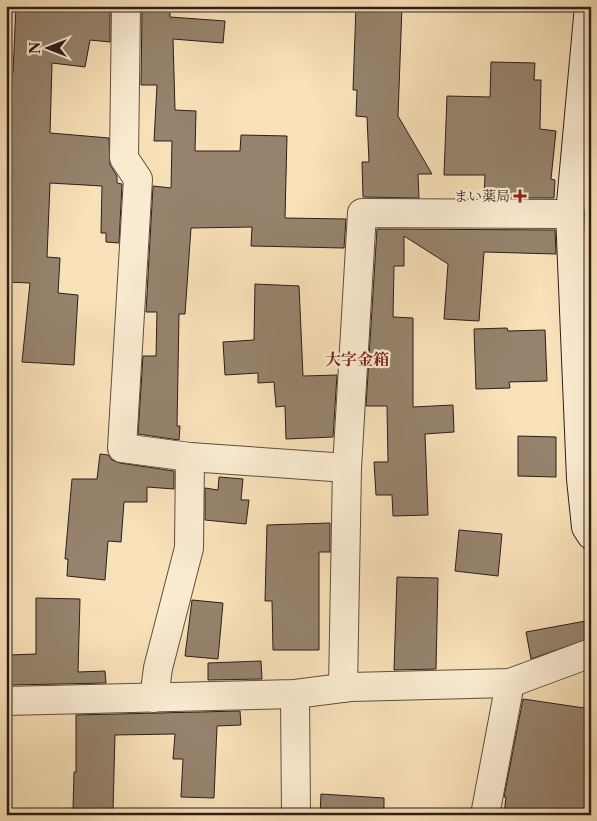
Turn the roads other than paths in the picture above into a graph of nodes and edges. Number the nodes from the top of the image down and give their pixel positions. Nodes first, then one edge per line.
1 (126, 6) edge
2 (589, 6) edge
3 (570, 214) junction
4 (190, 457) junction
5 (347, 468) junction
6 (586, 479) edge
7 (591, 535) edge
8 (591, 653) edge
9 (510, 683) junction
10 (343, 688) junction
11 (295, 694) junction
12 (154, 698) junction
13 (6, 701) edge
14 (296, 815) edge
15 (485, 815) edge

1 - 4 street
2 - 3 street
3 - 5 street
3 - 6 street
4 - 5 street
4 - 12 street
5 - 10 street
6 - 7 street
8 - 9 street
9 - 10 street
9 - 15 street
10 - 11 street
11 - 12 street
11 - 14 street
12 - 13 street

